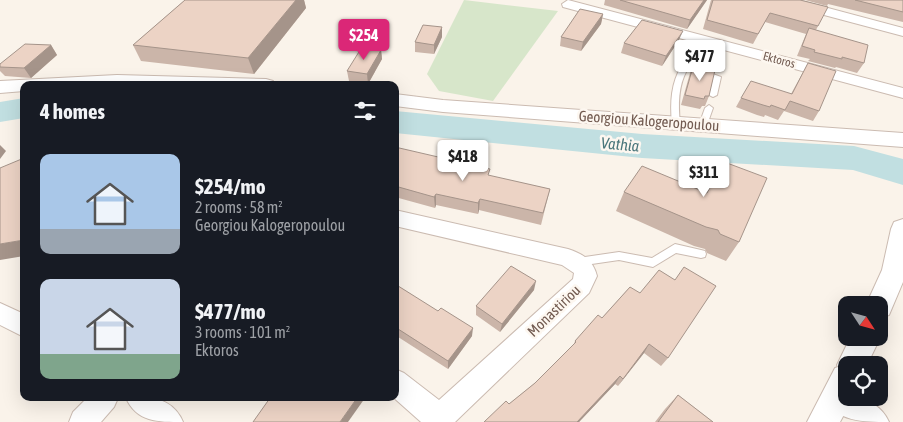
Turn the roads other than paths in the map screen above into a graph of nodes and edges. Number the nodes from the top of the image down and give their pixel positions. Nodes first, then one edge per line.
1 (783, 0) edge
2 (568, 4) dead end
3 (903, 32) edge
4 (99, 81) edge
5 (147, 81) edge
6 (20, 85) edge
7 (0, 86) edge
8 (903, 93) edge
9 (713, 95) edge
10 (399, 100) edge
11 (676, 123) junction
12 (903, 140) edge
13 (399, 219) edge
14 (903, 229) edge
15 (702, 254) dead end
16 (578, 262) junction
17 (899, 272) edge
18 (885, 296) edge
19 (0, 313) edge
20 (20, 324) edge
21 (399, 386) edge
22 (836, 399) edge
23 (102, 401) edge
24 (143, 401) edge
25 (437, 420) edge
26 (83, 422) edge
27 (169, 422) edge
28 (875, 422) edge

1 - 3 street
2 - 8 street, Ektoros
4 - 5 street
6 - 7 street
9 - 11 lane
10 - 11 street, Georgiou Kalogeropoulou
11 - 12 street, Georgiou Kalogeropoulou
13 - 16 street, Monastiriou
14 - 17 street
15 - 16 lane
16 - 25 street, Monastiriou
17 - 18 street
19 - 20 street
21 - 25 street
22 - 28 street
23 - 26 street
24 - 27 street

